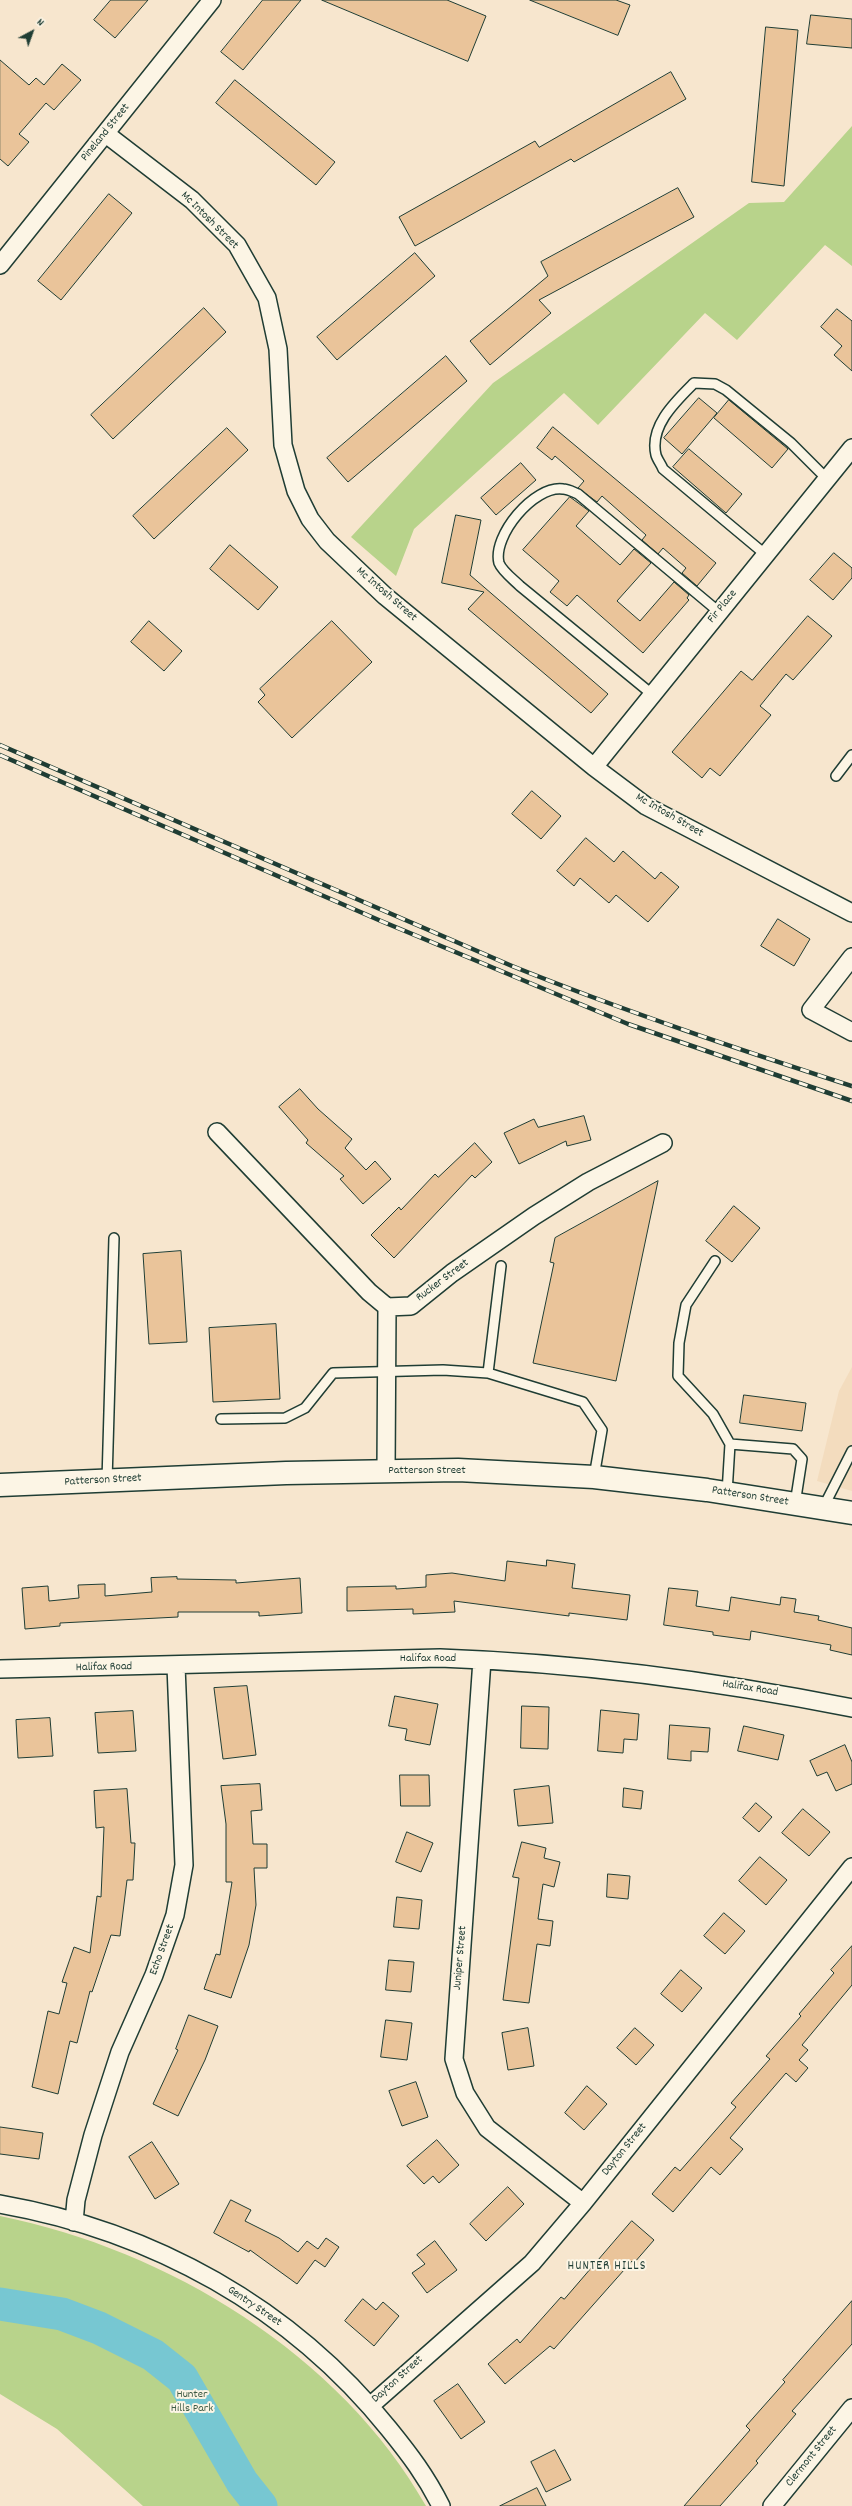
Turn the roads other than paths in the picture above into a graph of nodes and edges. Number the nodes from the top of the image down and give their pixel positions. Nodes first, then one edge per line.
1 (212, 0) edge
2 (106, 134) junction
3 (0, 265) edge
4 (852, 448) edge
5 (827, 479) junction
6 (766, 555) junction
7 (719, 612) junction
8 (653, 695) junction
9 (852, 755) edge
10 (594, 767) junction
11 (836, 776) dead end
12 (852, 913) edge
13 (852, 957) edge
14 (852, 1032) edge
15 (217, 1132) dead end
16 (664, 1143) dead end
17 (114, 1238) dead end
18 (715, 1261) dead end
19 (501, 1266) dead end
20 (387, 1307) junction
21 (387, 1372) junction
22 (488, 1373) junction
23 (221, 1419) dead end
24 (730, 1444) junction
25 (852, 1451) edge
26 (386, 1471) junction
27 (594, 1477) junction
28 (106, 1481) junction
29 (0, 1486) edge
30 (727, 1493) junction
31 (795, 1504) junction
32 (823, 1508) junction
33 (852, 1513) edge
34 (482, 1660) junction
35 (176, 1666) junction
36 (0, 1669) edge
37 (852, 1708) edge
38 (852, 1868) edge
39 (583, 2203) junction
40 (0, 2204) edge
41 (74, 2222) junction
42 (370, 2406) junction
43 (852, 2408) edge
44 (441, 2506) edge
45 (772, 2506) edge

1 - 2 street, Pineland Street
2 - 3 street, Pineland Street
2 - 10 street, Mc Intosh Street
4 - 5 street, Fir Place
5 - 6 street, Fir Place
5 - 6 lane
6 - 7 street, Fir Place
7 - 8 street, Fir Place
7 - 8 lane
8 - 10 street, Fir Place
9 - 11 lane
10 - 12 street, Mc Intosh Street
13 - 14 street
15 - 20 street
16 - 20 street, Rucker Street
17 - 28 lane
18 - 24 lane
19 - 22 lane
20 - 21 street
21 - 22 lane
21 - 23 lane
21 - 26 street
22 - 27 lane
24 - 30 lane
24 - 31 lane
25 - 32 lane
26 - 27 main road, Patterson Street
26 - 28 main road, Patterson Street
27 - 30 main road, Patterson Street
28 - 29 main road, Patterson Street
30 - 31 main road, Patterson Street
31 - 32 main road, Patterson Street
32 - 33 main road, Patterson Street
34 - 35 street, Halifax Road
34 - 37 street, Halifax Road
34 - 39 street, Juniper Street
35 - 36 street, Halifax Road
35 - 41 street, Echo Street
38 - 39 street, Dayton Street
39 - 42 street, Dayton Street
40 - 41 street, Gentry Street
41 - 42 street, Gentry Street
42 - 44 street, Gentry Street
43 - 45 street, Clermont Street

